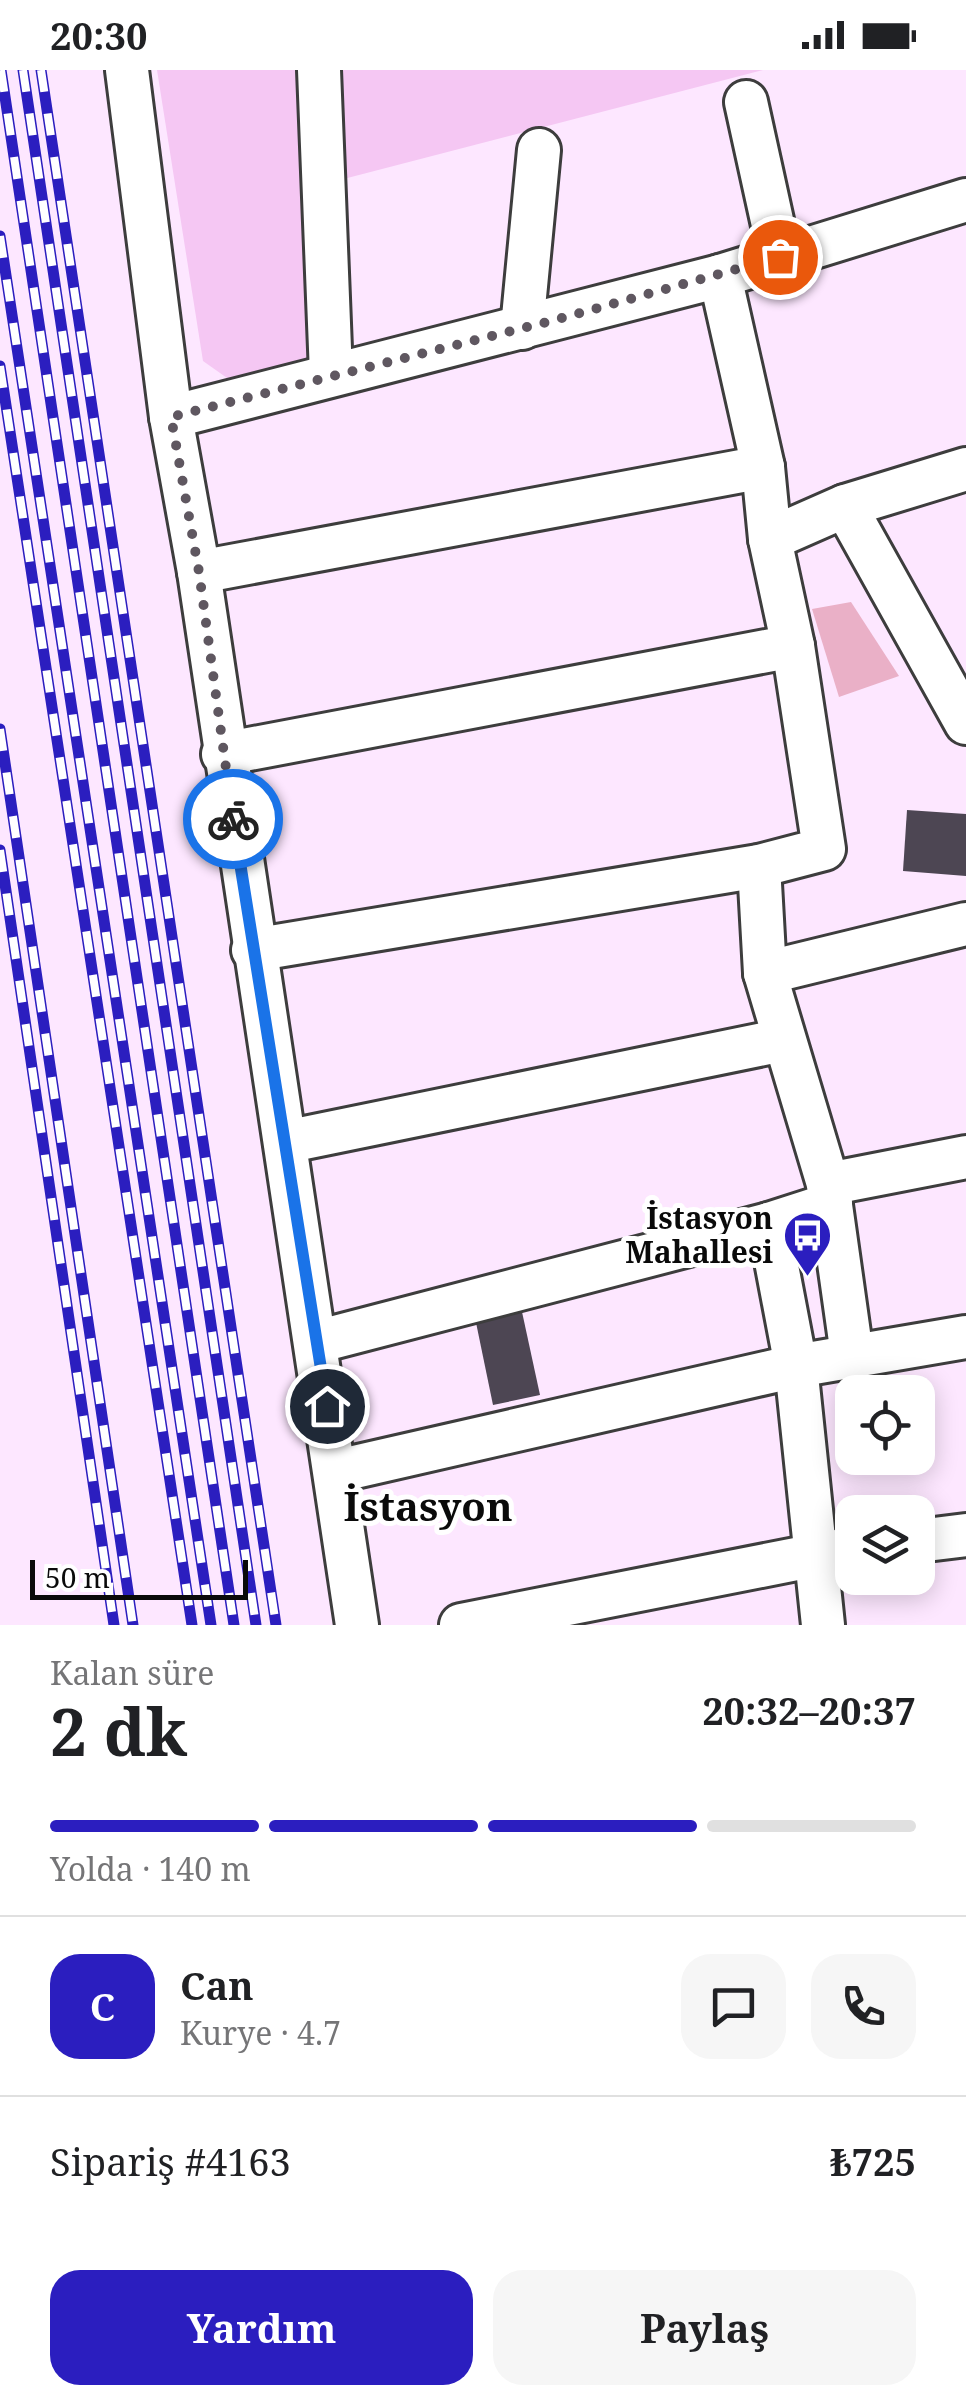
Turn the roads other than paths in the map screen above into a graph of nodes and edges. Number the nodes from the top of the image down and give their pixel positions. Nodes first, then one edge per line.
1 (126, 70) edge
2 (319, 70) edge
3 (746, 102) dead end
4 (539, 150) dead end
5 (966, 200) edge
6 (780, 257) junction
7 (720, 276) junction
8 (522, 328) junction
9 (331, 374) junction
10 (171, 417) junction
11 (764, 467) junction
12 (966, 469) edge
13 (846, 506) junction
14 (770, 539) junction
15 (199, 572) junction
16 (793, 646) junction
17 (966, 720) edge
18 (224, 754) junction
19 (759, 866) junction
20 (966, 924) edge
21 (252, 950) junction
22 (764, 973) junction
23 (783, 1040) junction
24 (285, 1142) junction
25 (966, 1157) edge
26 (830, 1194) junction
27 (770, 1224) junction
28 (966, 1337) edge
29 (316, 1342) junction
30 (852, 1355) junction
31 (796, 1366) junction
32 (337, 1470) junction
33 (966, 1535) edge
34 (935, 1538) edge
35 (835, 1545) edge
36 (835, 1550) edge
37 (835, 1556) edge
38 (357, 1625) edge
39 (460, 1625) edge
40 (823, 1625) edge

1 - 10 street
2 - 9 street
3 - 6 street
4 - 8 street
5 - 6 street
6 - 7 street
7 - 8 street
7 - 11 street
8 - 9 street
9 - 10 street
10 - 15 street
11 - 14 street
11 - 15 street
12 - 13 street
13 - 14 street
13 - 17 street
14 - 16 street
15 - 18 street
16 - 18 street
16 - 19 street
18 - 21 street
19 - 21 street
19 - 22 street
20 - 22 street
21 - 24 street
22 - 23 street
23 - 24 street
23 - 26 street
24 - 29 street
25 - 26 street
26 - 27 street
26 - 30 street
27 - 29 street
27 - 31 street
28 - 30 street
29 - 32 street
30 - 31 street
31 - 32 street
31 - 35 street
32 - 38 street
33 - 34 street
36 - 39 street
37 - 40 street

